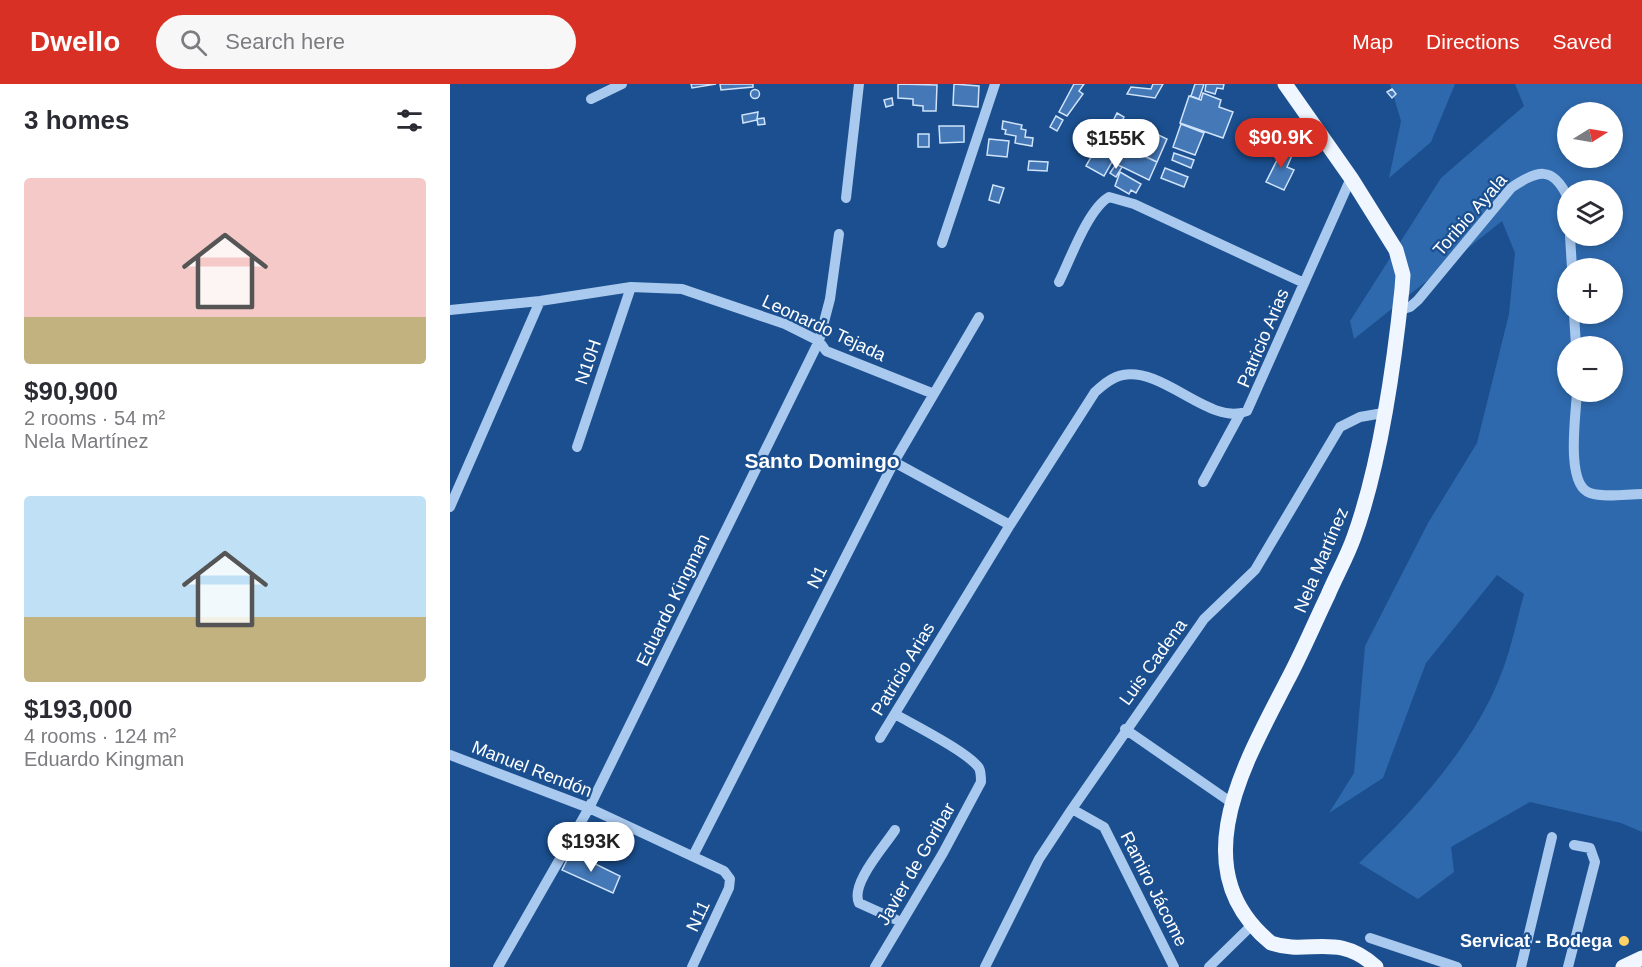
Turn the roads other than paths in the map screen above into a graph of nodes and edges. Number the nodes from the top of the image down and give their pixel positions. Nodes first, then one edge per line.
1 (622, 84) edge
2 (859, 84) edge
3 (995, 84) edge
4 (1285, 84) edge
5 (591, 99) dead end
6 (1351, 178) junction
7 (1558, 180) edge
8 (846, 198) dead end
9 (839, 234) dead end
10 (942, 243) dead end
11 (1059, 282) dead end
12 (1304, 283) junction
13 (631, 287) junction
14 (540, 301) junction
15 (450, 310) edge
16 (1400, 310) junction
17 (979, 317) dead end
18 (819, 340) junction
19 (934, 394) junction
20 (1576, 402) edge
21 (1240, 414) junction
22 (1383, 414) junction
23 (577, 447) dead end
24 (894, 462) junction
25 (1203, 482) dead end
26 (1642, 494) edge
27 (450, 507) edge
28 (1010, 525) junction
29 (895, 714) junction
30 (1125, 729) junction
31 (880, 738) dead end
32 (450, 756) edge
33 (1232, 803) junction
34 (589, 808) junction
35 (1072, 809) junction
36 (895, 830) dead end
37 (1552, 837) dead end
38 (1574, 845) dead end
39 (693, 856) junction
40 (730, 879) joint
41 (902, 922) junction
42 (1251, 926) junction
43 (1370, 938) dead end
44 (1642, 958) edge
45 (498, 967) edge
46 (692, 967) edge
47 (874, 967) edge
48 (985, 967) edge
49 (1174, 967) edge
50 (1209, 967) edge
51 (1376, 967) edge
52 (1457, 967) edge
53 (1521, 967) edge
54 (1568, 967) edge
55 (1623, 967) edge

1 - 5 street
2 - 8 street
3 - 10 street
4 - 6 main road, Nela Martínez
6 - 12 street, Patricio Arias
6 - 16 main road, Nela Martínez
7 - 16 street, Toribio Ayala
9 - 18 street, Eduardo Kingman
11 - 12 street
12 - 21 street, Patricio Arias
13 - 14 street, Leonardo Tejada
13 - 18 street, Leonardo Tejada
13 - 23 street, N10H
14 - 15 street, Leonardo Tejada
14 - 27 street
16 - 22 main road, Nela Martínez
17 - 19 street, N1
18 - 19 street, Leonardo Tejada
18 - 34 street, Eduardo Kingman
19 - 24 street, N1
20 - 26 street
21 - 25 street
21 - 28 street, Patricio Arias
22 - 30 street, Luis Cadena
22 - 33 main road, Nela Martínez
24 - 28 street
24 - 39 street, N1
28 - 29 street, Patricio Arias
29 - 31 street, Patricio Arias
29 - 41 street, Javier de Goribar
30 - 33 street
30 - 35 street, Luis Cadena
32 - 34 street, Manuel Rendón
33 - 42 main road, Nela Martínez
34 - 39 street, Manuel Rendón
34 - 45 street, Eduardo Kingman
35 - 48 street, Luis Cadena
35 - 49 street, Ramiro Jácome
36 - 41 street
37 - 53 street
38 - 54 street
39 - 40 street, Manuel Rendón
40 - 46 street, N11
41 - 47 street, Javier de Goribar
42 - 50 street
42 - 51 main road, Nela Martínez
43 - 52 street
44 - 55 main road

